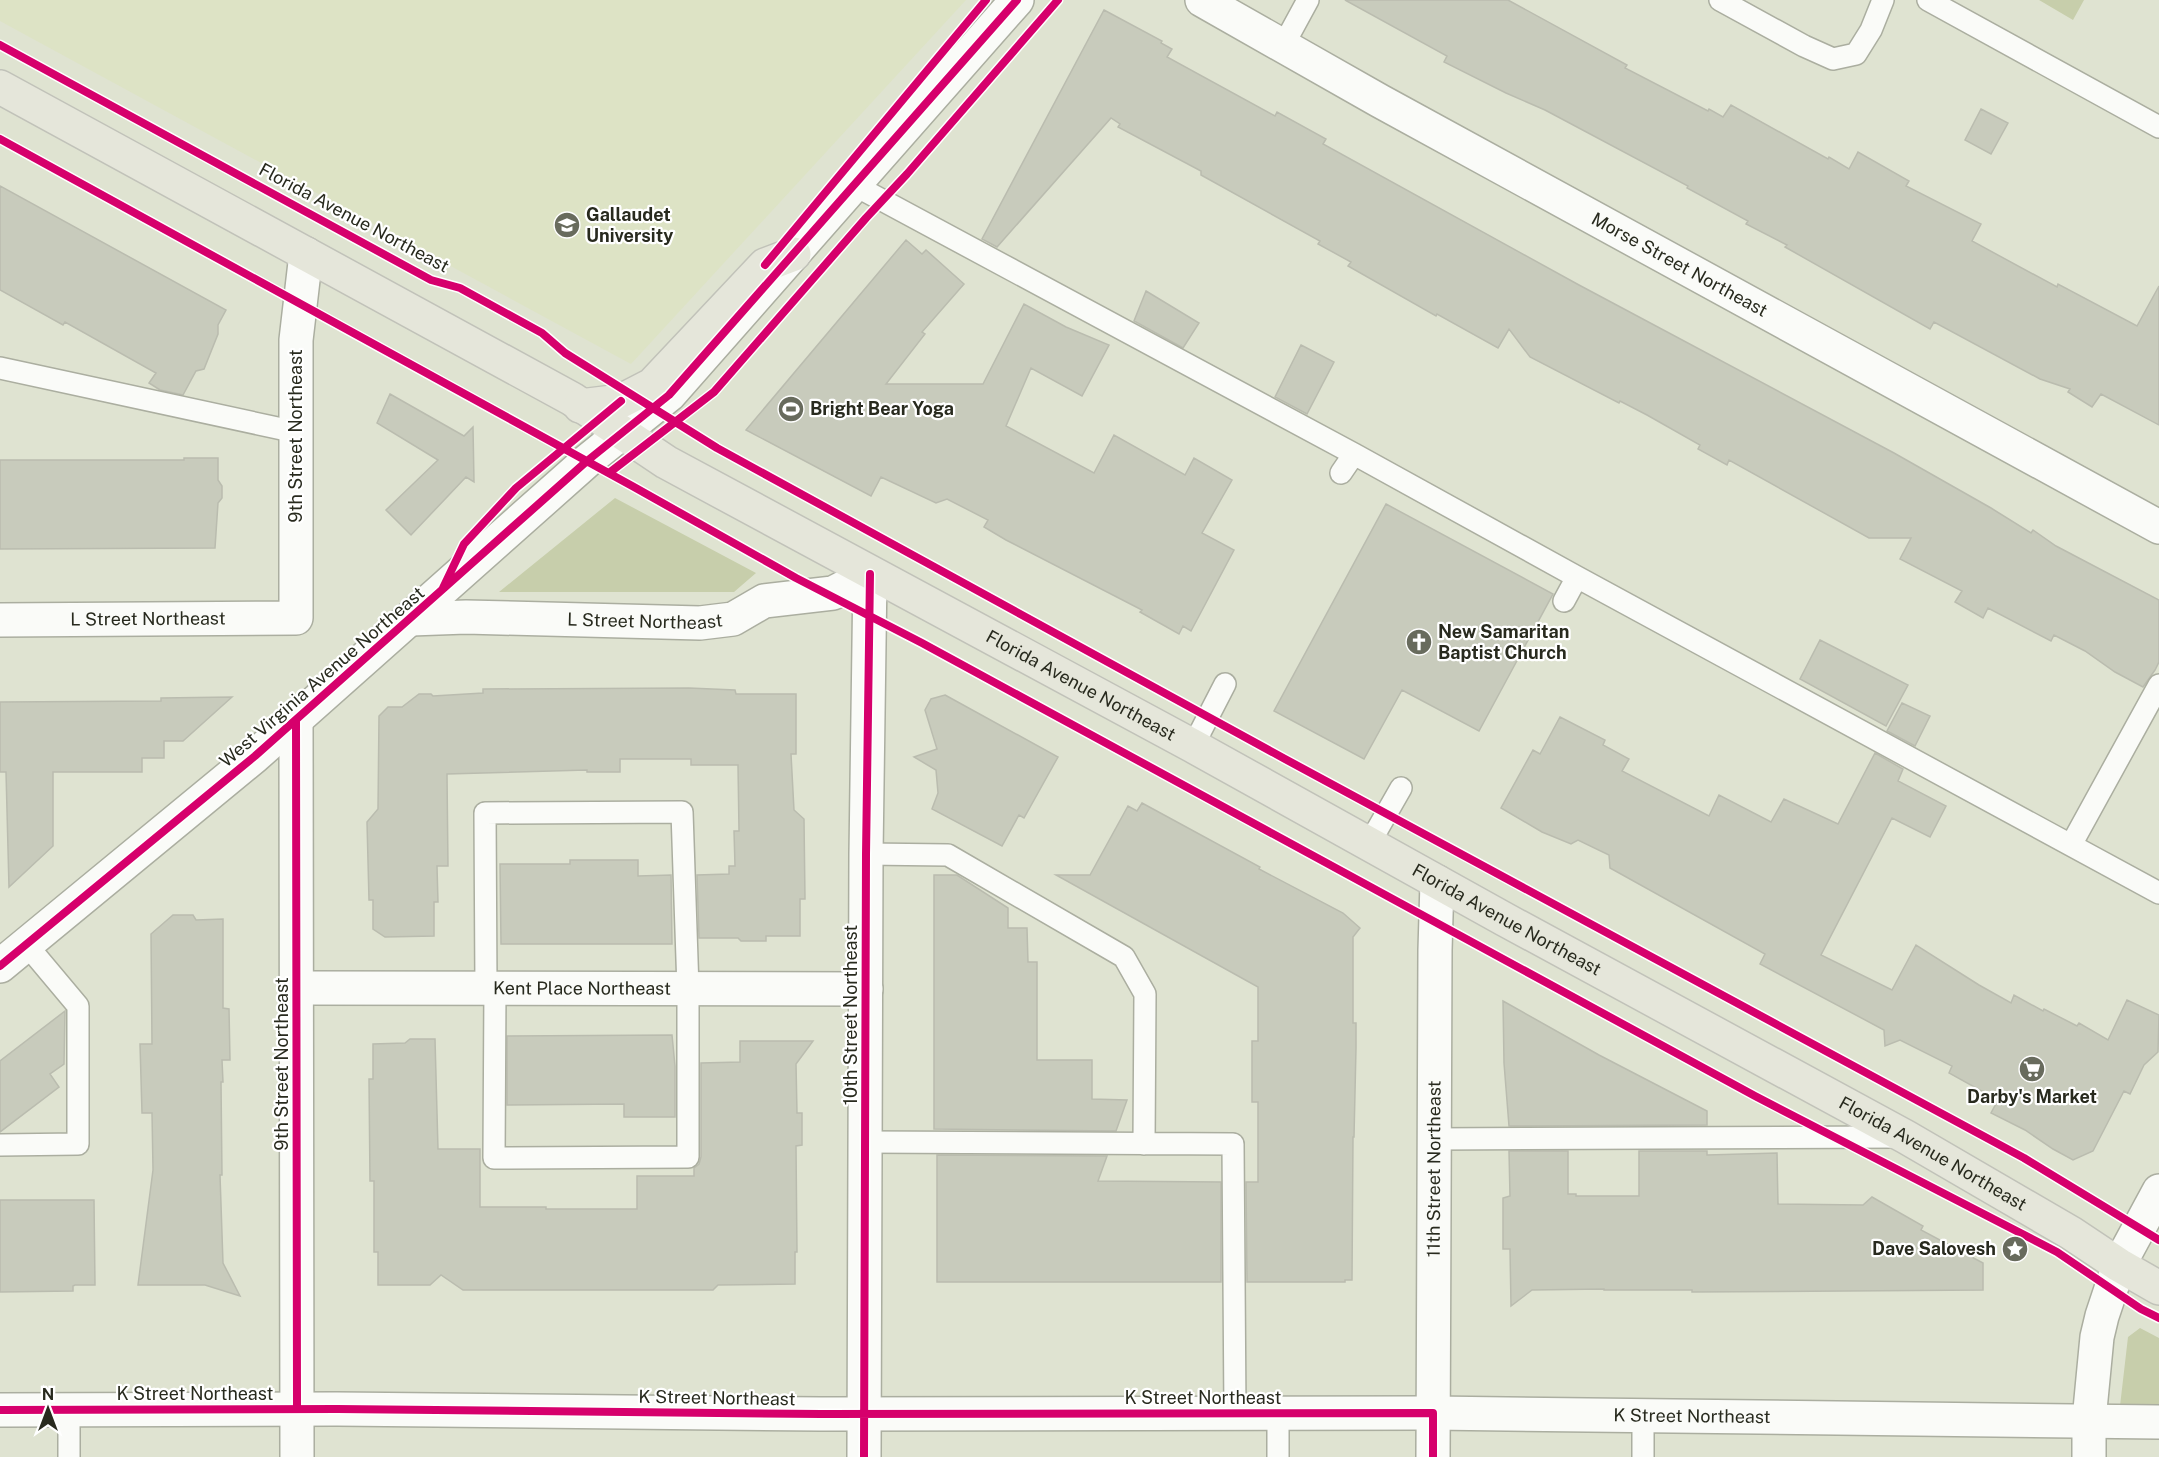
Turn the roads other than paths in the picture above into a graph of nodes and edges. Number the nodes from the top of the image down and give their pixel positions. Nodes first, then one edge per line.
1 (1017, 0) edge
2 (1202, 0) edge
3 (1308, 0) edge
4 (1720, 0) edge
5 (1883, 0) edge
6 (1928, 0) edge
7 (1283, 46) junction
8 (0, 87) edge
9 (2159, 127) edge
10 (854, 185) junction
11 (306, 254) junction
12 (794, 254) junction
13 (0, 368) edge
14 (580, 406) junction
15 (296, 432) junction
16 (623, 434) junction
17 (1354, 454) junction
18 (1341, 473) dead end
19 (2159, 527) edge
20 (870, 574) junction
21 (1577, 577) junction
22 (1564, 601) dead end
23 (296, 618) joint
24 (411, 619) junction
25 (0, 620) edge
26 (1225, 684) dead end
27 (2159, 685) edge
28 (296, 720) junction
29 (1193, 746) junction
30 (1401, 788) dead end
31 (1369, 844) junction
32 (2071, 845) junction
33 (866, 854) junction
34 (1437, 882) junction
35 (2159, 893) edge
36 (26, 944) junction
37 (0, 966) edge
38 (297, 988) junction
39 (491, 988) junction
40 (688, 989) junction
41 (866, 989) junction
42 (1906, 1137) junction
43 (1435, 1139) junction
44 (866, 1142) junction
45 (1144, 1144) junction
46 (0, 1145) edge
47 (2159, 1191) edge
48 (2119, 1265) junction
49 (2159, 1288) edge
50 (297, 1409) junction
51 (0, 1410) edge
52 (69, 1410) junction
53 (1235, 1413) junction
54 (1278, 1413) junction
55 (1433, 1413) junction
56 (864, 1414) junction
57 (1643, 1416) junction
58 (2089, 1420) junction
59 (2159, 1422) edge
60 (69, 1457) edge
61 (297, 1457) edge
62 (864, 1457) edge
63 (1278, 1457) edge
64 (1433, 1457) edge
65 (1643, 1457) edge
66 (2088, 1457) edge

1 - 10 street, West Virginia Avenue Northeast
2 - 7 street, Morse Street Northeast
3 - 7 lane
4 - 5 lane
6 - 9 lane
7 - 19 street, Morse Street Northeast
8 - 11 main road, Florida Avenue Northeast
10 - 12 street, West Virginia Avenue Northeast
10 - 17 lane
11 - 14 main road, Florida Avenue Northeast
11 - 15 street, 9th Street Northeast
12 - 14 main road
12 - 16 street, West Virginia Avenue Northeast
13 - 15 lane
14 - 16 main road, Florida Avenue Northeast
15 - 23 street, 9th Street Northeast
16 - 20 main road, Florida Avenue Northeast
16 - 24 street, West Virginia Avenue Northeast
17 - 18 lane
17 - 21 lane
20 - 24 street, L Street Northeast
20 - 29 main road, Florida Avenue Northeast
20 - 33 street, 10th Street Northeast
21 - 22 lane
21 - 32 lane
23 - 25 street, L Street Northeast
24 - 28 street, West Virginia Avenue Northeast
26 - 29 lane
27 - 32 lane
28 - 36 street, West Virginia Avenue Northeast
28 - 38 street, 9th Street Northeast
29 - 31 main road, Florida Avenue Northeast
30 - 31 lane
31 - 34 main road, Florida Avenue Northeast
32 - 35 lane
33 - 41 street, 10th Street Northeast
33 - 45 lane
34 - 42 main road, Florida Avenue Northeast
34 - 43 street, 11th Street Northeast
36 - 37 street, West Virginia Avenue Northeast
36 - 46 lane
38 - 39 street, Kent Place Northeast
38 - 50 street, 9th Street Northeast
39 - 40 street, Kent Place Northeast
39 - 40 lane
39 - 40 lane
40 - 41 street, Kent Place Northeast
41 - 44 street, 10th Street Northeast
42 - 43 lane
42 - 48 main road, Florida Avenue Northeast
43 - 55 street, 11th Street Northeast
44 - 45 lane
44 - 56 street, 10th Street Northeast
45 - 53 lane
47 - 48 street
48 - 49 main road, Florida Avenue Northeast
48 - 58 street
50 - 52 street, K Street Northeast
50 - 56 street, K Street Northeast
50 - 61 street, 9th Street Northeast
51 - 52 street, K Street Northeast
52 - 60 lane
53 - 54 street, K Street Northeast
53 - 56 street, K Street Northeast
54 - 55 street, K Street Northeast
54 - 63 lane
55 - 57 street, K Street Northeast
55 - 64 street, 11th Street Northeast
56 - 62 street, 10th Street Northeast
57 - 58 street, K Street Northeast
57 - 65 lane
58 - 59 street, K Street Northeast
58 - 66 street

